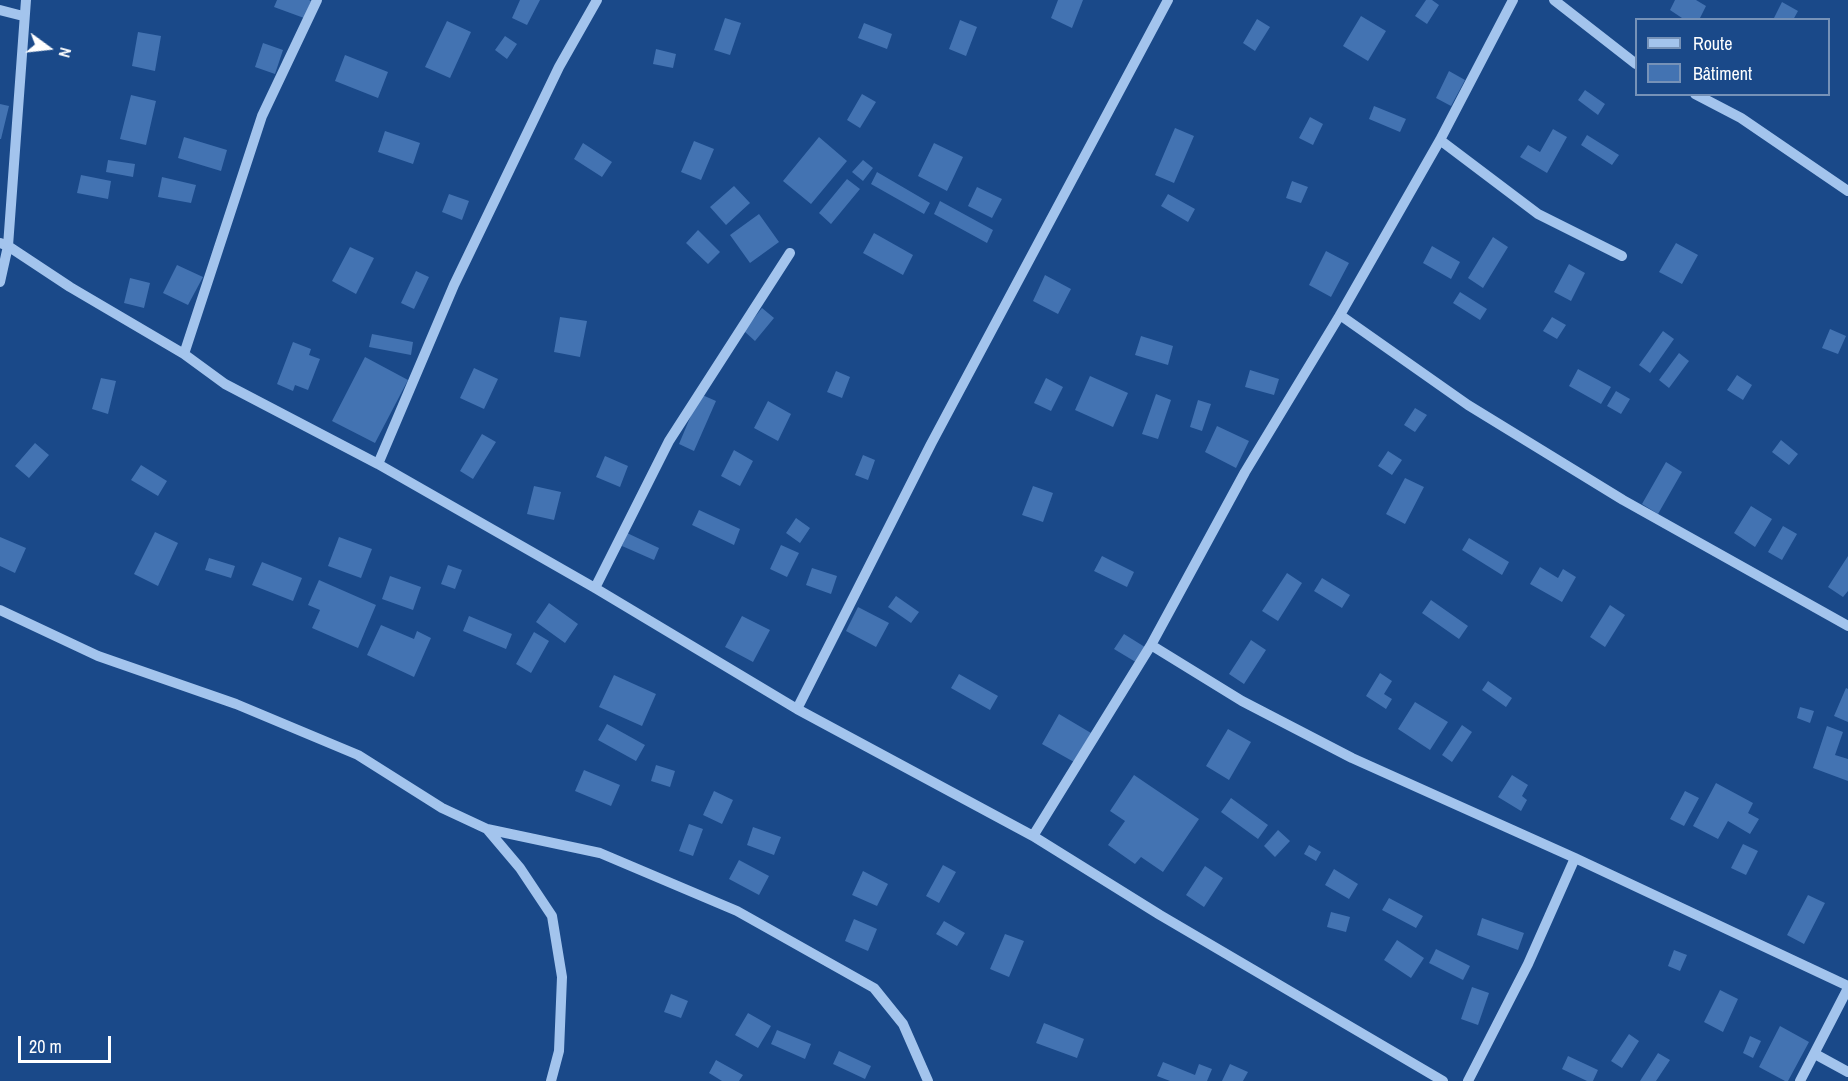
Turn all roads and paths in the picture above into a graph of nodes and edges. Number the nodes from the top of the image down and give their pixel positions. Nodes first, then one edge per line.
1 (26, 0) edge
2 (317, 0) edge
3 (597, 0) edge
4 (1168, 0) edge
5 (1513, 0) edge
6 (1554, 0) edge
7 (0, 10) edge
8 (23, 16) junction
9 (1635, 63) edge
10 (1699, 96) edge
11 (1440, 140) junction
12 (1848, 191) edge
13 (4, 244) edge
14 (790, 253) dead end
15 (1622, 256) dead end
16 (0, 282) edge
17 (1340, 315) junction
18 (184, 354) junction
19 (378, 464) junction
20 (595, 588) junction
21 (0, 610) edge
22 (1848, 626) edge
23 (1151, 645) junction
24 (797, 709) junction
25 (487, 829) junction
26 (1033, 836) junction
27 (1575, 858) junction
28 (1848, 987) edge
29 (1815, 1054) junction
30 (1848, 1072) edge
31 (551, 1081) edge
32 (928, 1081) edge
33 (1443, 1081) edge
34 (1468, 1081) edge
35 (1800, 1081) edge

1 - 8 street
2 - 18 street
3 - 19 street
4 - 24 street
5 - 11 street
6 - 9 street
7 - 8 street
8 - 13 street
10 - 12 street
11 - 15 street
11 - 17 street
13 - 16 street
13 - 18 street
14 - 20 street
17 - 22 street
17 - 23 street
18 - 19 street
19 - 20 street
20 - 24 street
21 - 25 street
23 - 26 street
23 - 27 street
24 - 26 street
25 - 31 street
25 - 32 street
26 - 33 street
27 - 28 street
27 - 34 street
28 - 29 street
29 - 30 street
29 - 35 street

